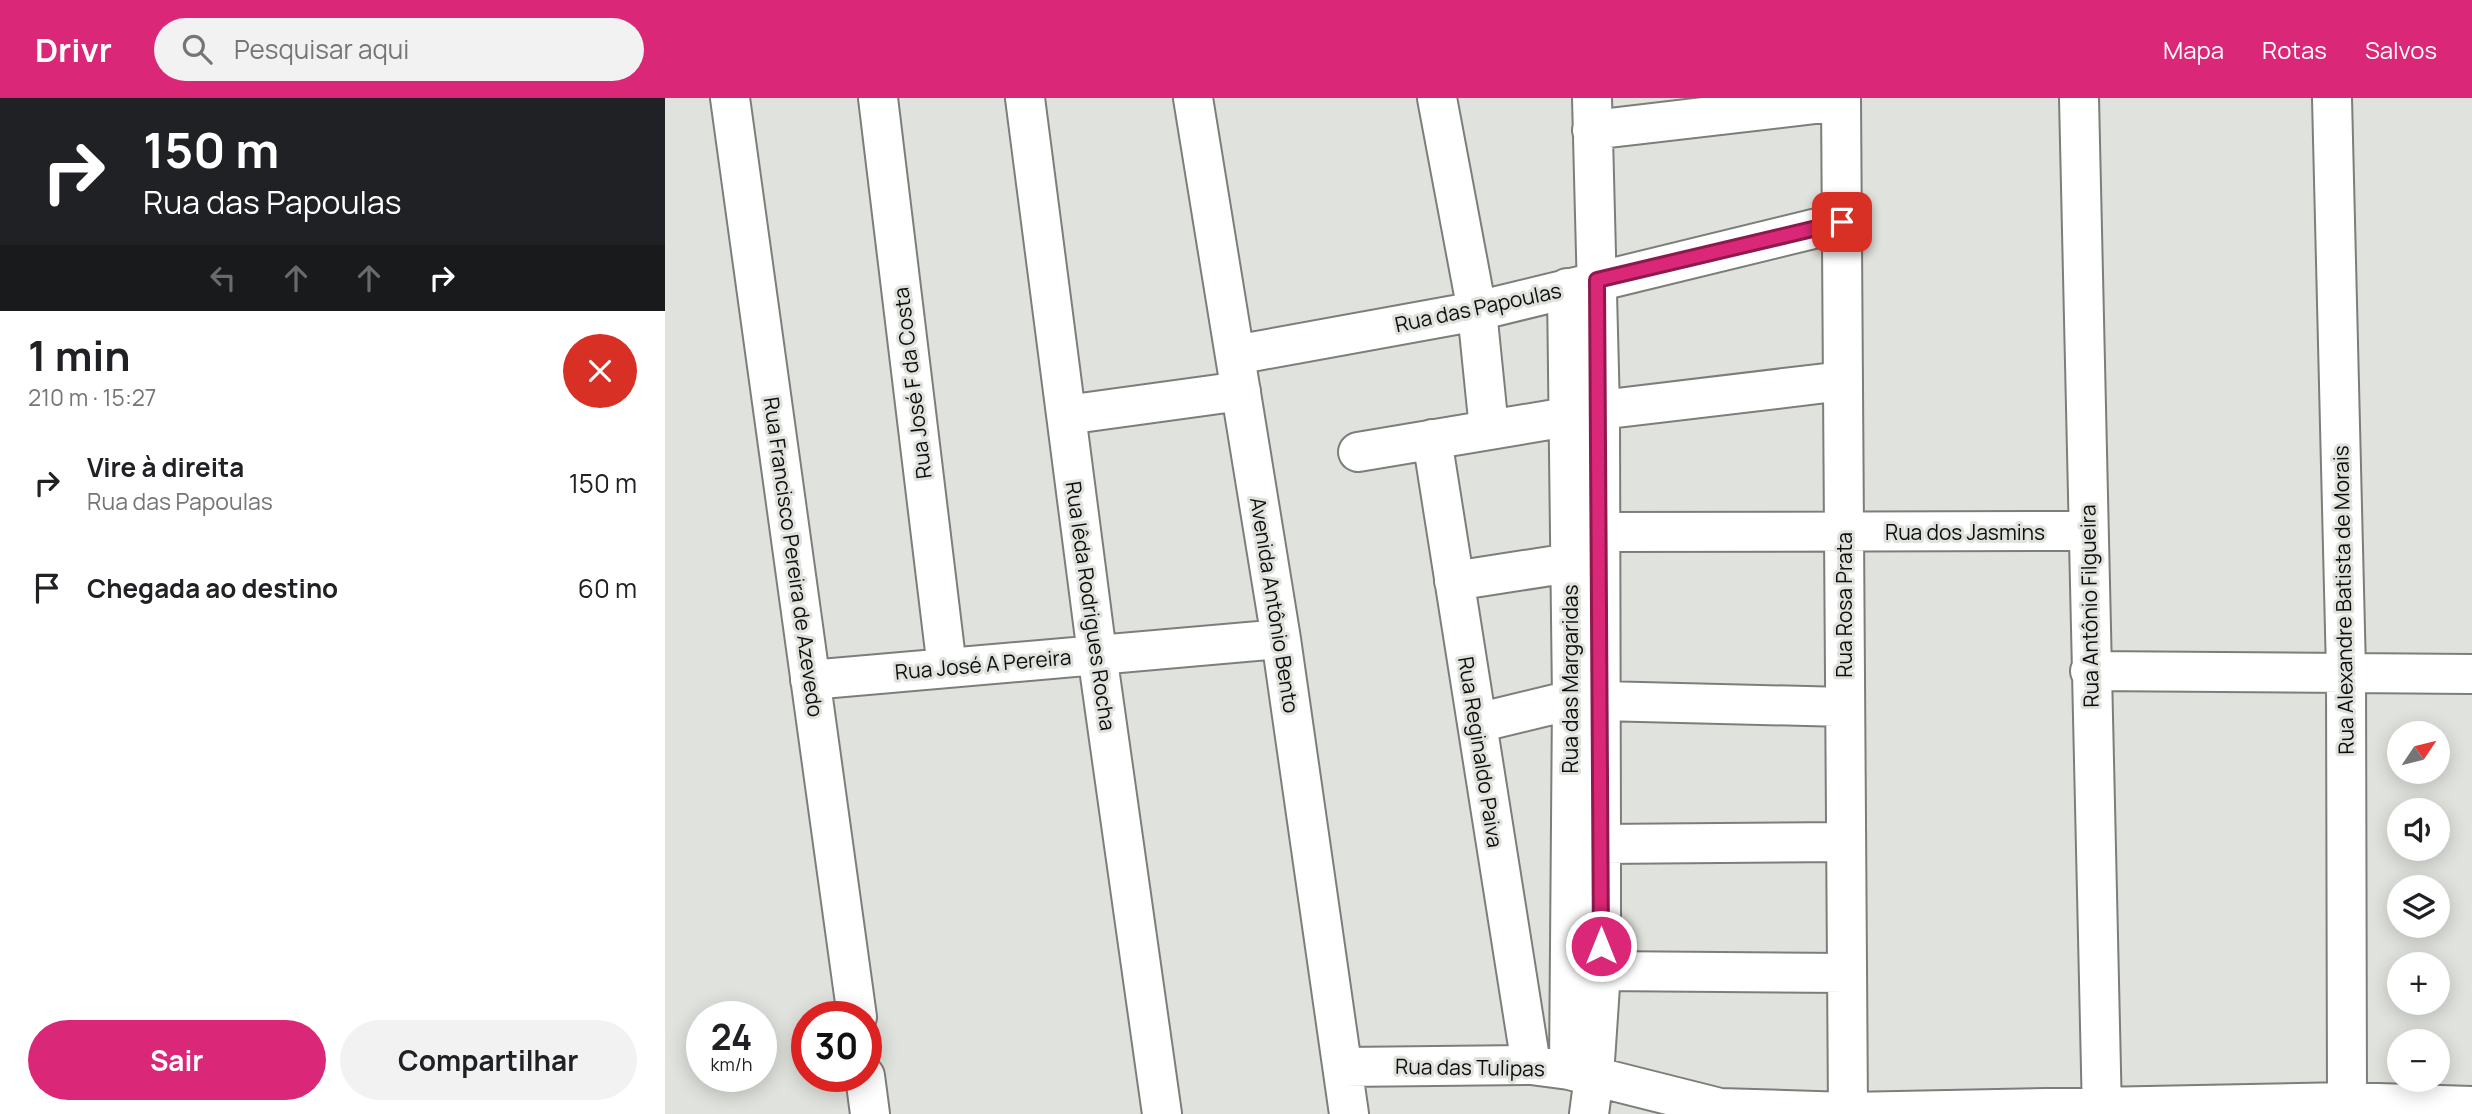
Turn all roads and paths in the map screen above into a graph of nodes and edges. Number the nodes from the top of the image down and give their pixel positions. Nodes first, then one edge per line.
1 (730, 98) edge
2 (878, 98) edge
3 (1025, 98) edge
4 (1193, 98) edge
5 (1437, 98) edge
6 (2079, 98) edge
7 (2332, 98) edge
8 (1841, 99) edge
9 (1592, 114) edge
10 (1842, 222) junction
11 (1582, 284) junction
12 (1477, 311) junction
13 (1238, 373) junction
14 (1843, 381) junction
15 (1583, 413) junction
16 (1066, 415) junction
17 (1489, 429) junction
18 (1432, 439) junction
19 (1359, 452) dead end
20 (2087, 531) junction
21 (1843, 532) junction
22 (1600, 533) junction
23 (1570, 563) junction
24 (1454, 581) junction
25 (1281, 639) junction
26 (1097, 654) junction
27 (947, 668) junction
28 (2091, 671) junction
29 (2346, 671) junction
30 (2472, 674) edge
31 (810, 680) junction
32 (1587, 701) junction
33 (1845, 706) junction
34 (1477, 723) junction
35 (1846, 842) junction
36 (1601, 844) junction
37 (1601, 971) junction
38 (1846, 973) junction
39 (855, 1001) edge
40 (1531, 1065) junction
41 (1344, 1067) junction
42 (1582, 1073) junction
43 (867, 1092) edge
44 (2347, 1102) junction
45 (2472, 1106) edge
46 (2101, 1111) edge
47 (1848, 1112) junction
48 (870, 1114) edge
49 (1162, 1114) edge
50 (1349, 1114) edge
51 (1589, 1114) edge

1 - 31 street, Rua Francisco Pereira de Azevedo
2 - 27 street, Rua José F da Costa
3 - 16 street, Rua Iêda Rodrigues Rocha
4 - 13 street, Avenida Antônio Bento
5 - 12 street
6 - 20 street, Rua Antônio Filgueira
7 - 29 street, Rua Alexandre Batista de Morais
8 - 9 street
8 - 10 street, Rua Rosa Prata
9 - 11 street, Rua das Margaridas
10 - 11 street, Rua das Papoulas
10 - 14 street, Rua Rosa Prata
11 - 12 street, Rua das Papoulas
11 - 15 street, Rua das Margaridas
12 - 13 street, Rua das Papoulas
12 - 17 street
13 - 16 street, Rua das Papoulas
13 - 25 street, Avenida Antônio Bento
14 - 15 street
14 - 21 street, Rua Rosa Prata
15 - 17 street
15 - 22 street, Rua das Margaridas
15 - 23 street, Rua das Margaridas
16 - 26 street, Rua Iêda Rodrigues Rocha
17 - 18 street
18 - 19 street
18 - 24 street, Rua Reginaldo Paiva
20 - 21 street, Rua dos Jasmins
20 - 28 street, Rua Antônio Filgueira
21 - 22 street, Rua dos Jasmins
21 - 33 street, Rua Rosa Prata
22 - 32 street, Rua das Margaridas
23 - 24 street
23 - 32 street, Rua das Margaridas
24 - 34 street, Rua Reginaldo Paiva
25 - 26 street, Rua José A Pereira
25 - 41 street, Avenida Antônio Bento
26 - 27 street, Rua José A Pereira
26 - 49 street, Rua Iêda Rodrigues Rocha
27 - 31 street, Rua José A Pereira
28 - 29 street
28 - 46 street, Rua Antônio Filgueira
29 - 30 street
29 - 44 street, Rua Alexandre Batista de Morais
31 - 39 street, Rua Francisco Pereira de Azevedo
32 - 33 street
32 - 34 street
32 - 36 street, Rua das Margaridas
32 - 42 street, Rua das Margaridas
33 - 35 street, Rua Rosa Prata
34 - 40 street, Rua Reginaldo Paiva
35 - 36 street
35 - 38 street, Rua Rosa Prata
36 - 37 street, Rua das Margaridas
37 - 38 street
37 - 42 street, Rua das Margaridas
38 - 47 street, Rua Rosa Prata
40 - 41 street, Rua das Tulipas
40 - 42 street, Rua das Tulipas
41 - 50 street, Avenida Antônio Bento
42 - 47 street, Rua das Tulipas
42 - 51 street
43 - 48 street
44 - 45 street, Rua das Tulipas
44 - 46 street, Rua das Tulipas
46 - 47 street, Rua das Tulipas

